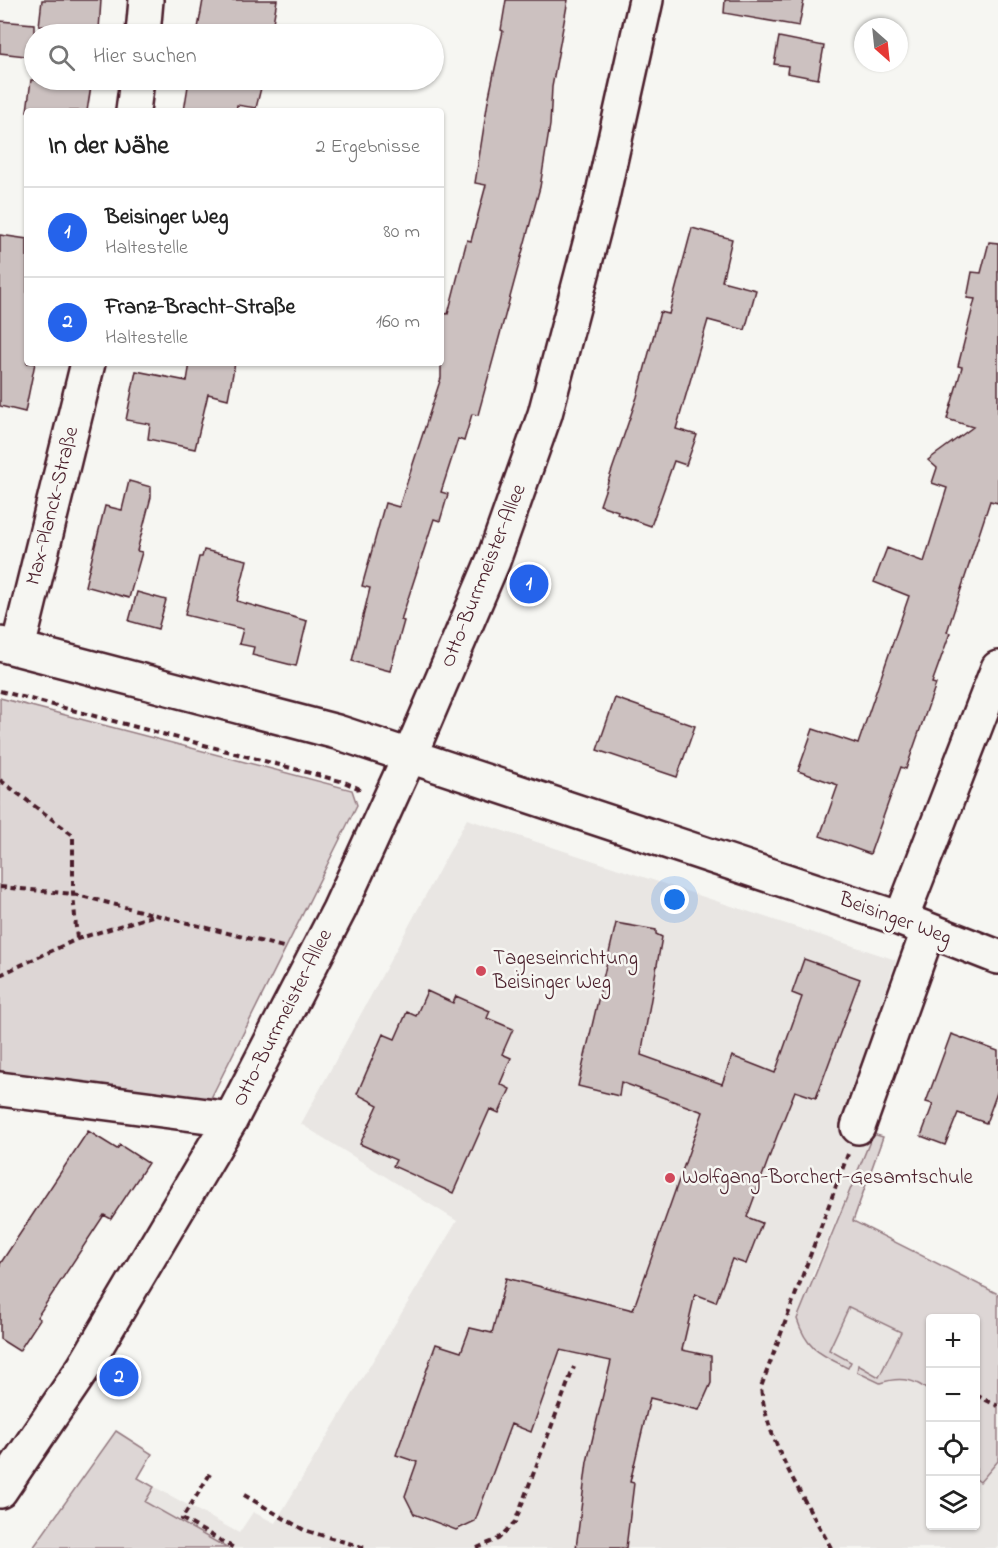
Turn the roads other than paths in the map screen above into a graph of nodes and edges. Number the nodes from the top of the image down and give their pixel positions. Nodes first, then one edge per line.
1 (146, 0) edge
2 (646, 0) edge
3 (144, 24) edge
4 (136, 90) edge
5 (133, 108) edge
6 (87, 366) edge
7 (9, 646) edge
8 (998, 668) edge
9 (410, 755) junction
10 (914, 925) junction
11 (998, 957) edge
12 (0, 1089) edge
13 (231, 1119) junction
14 (858, 1127) road end
15 (0, 1491) edge

1 - 3 street
2 - 9 street, Otto-Burrmeister-Allee
4 - 5 street
6 - 7 street, Max-Planck-Straße
7 - 9 street, Beisinger Weg
8 - 10 street
9 - 10 street, Beisinger Weg
9 - 13 street, Otto-Burrmeister-Allee
10 - 11 street, Beisinger Weg
10 - 14 street
12 - 13 street, Otto-Burrmeister-Allee
13 - 15 street, Otto-Burrmeister-Allee

